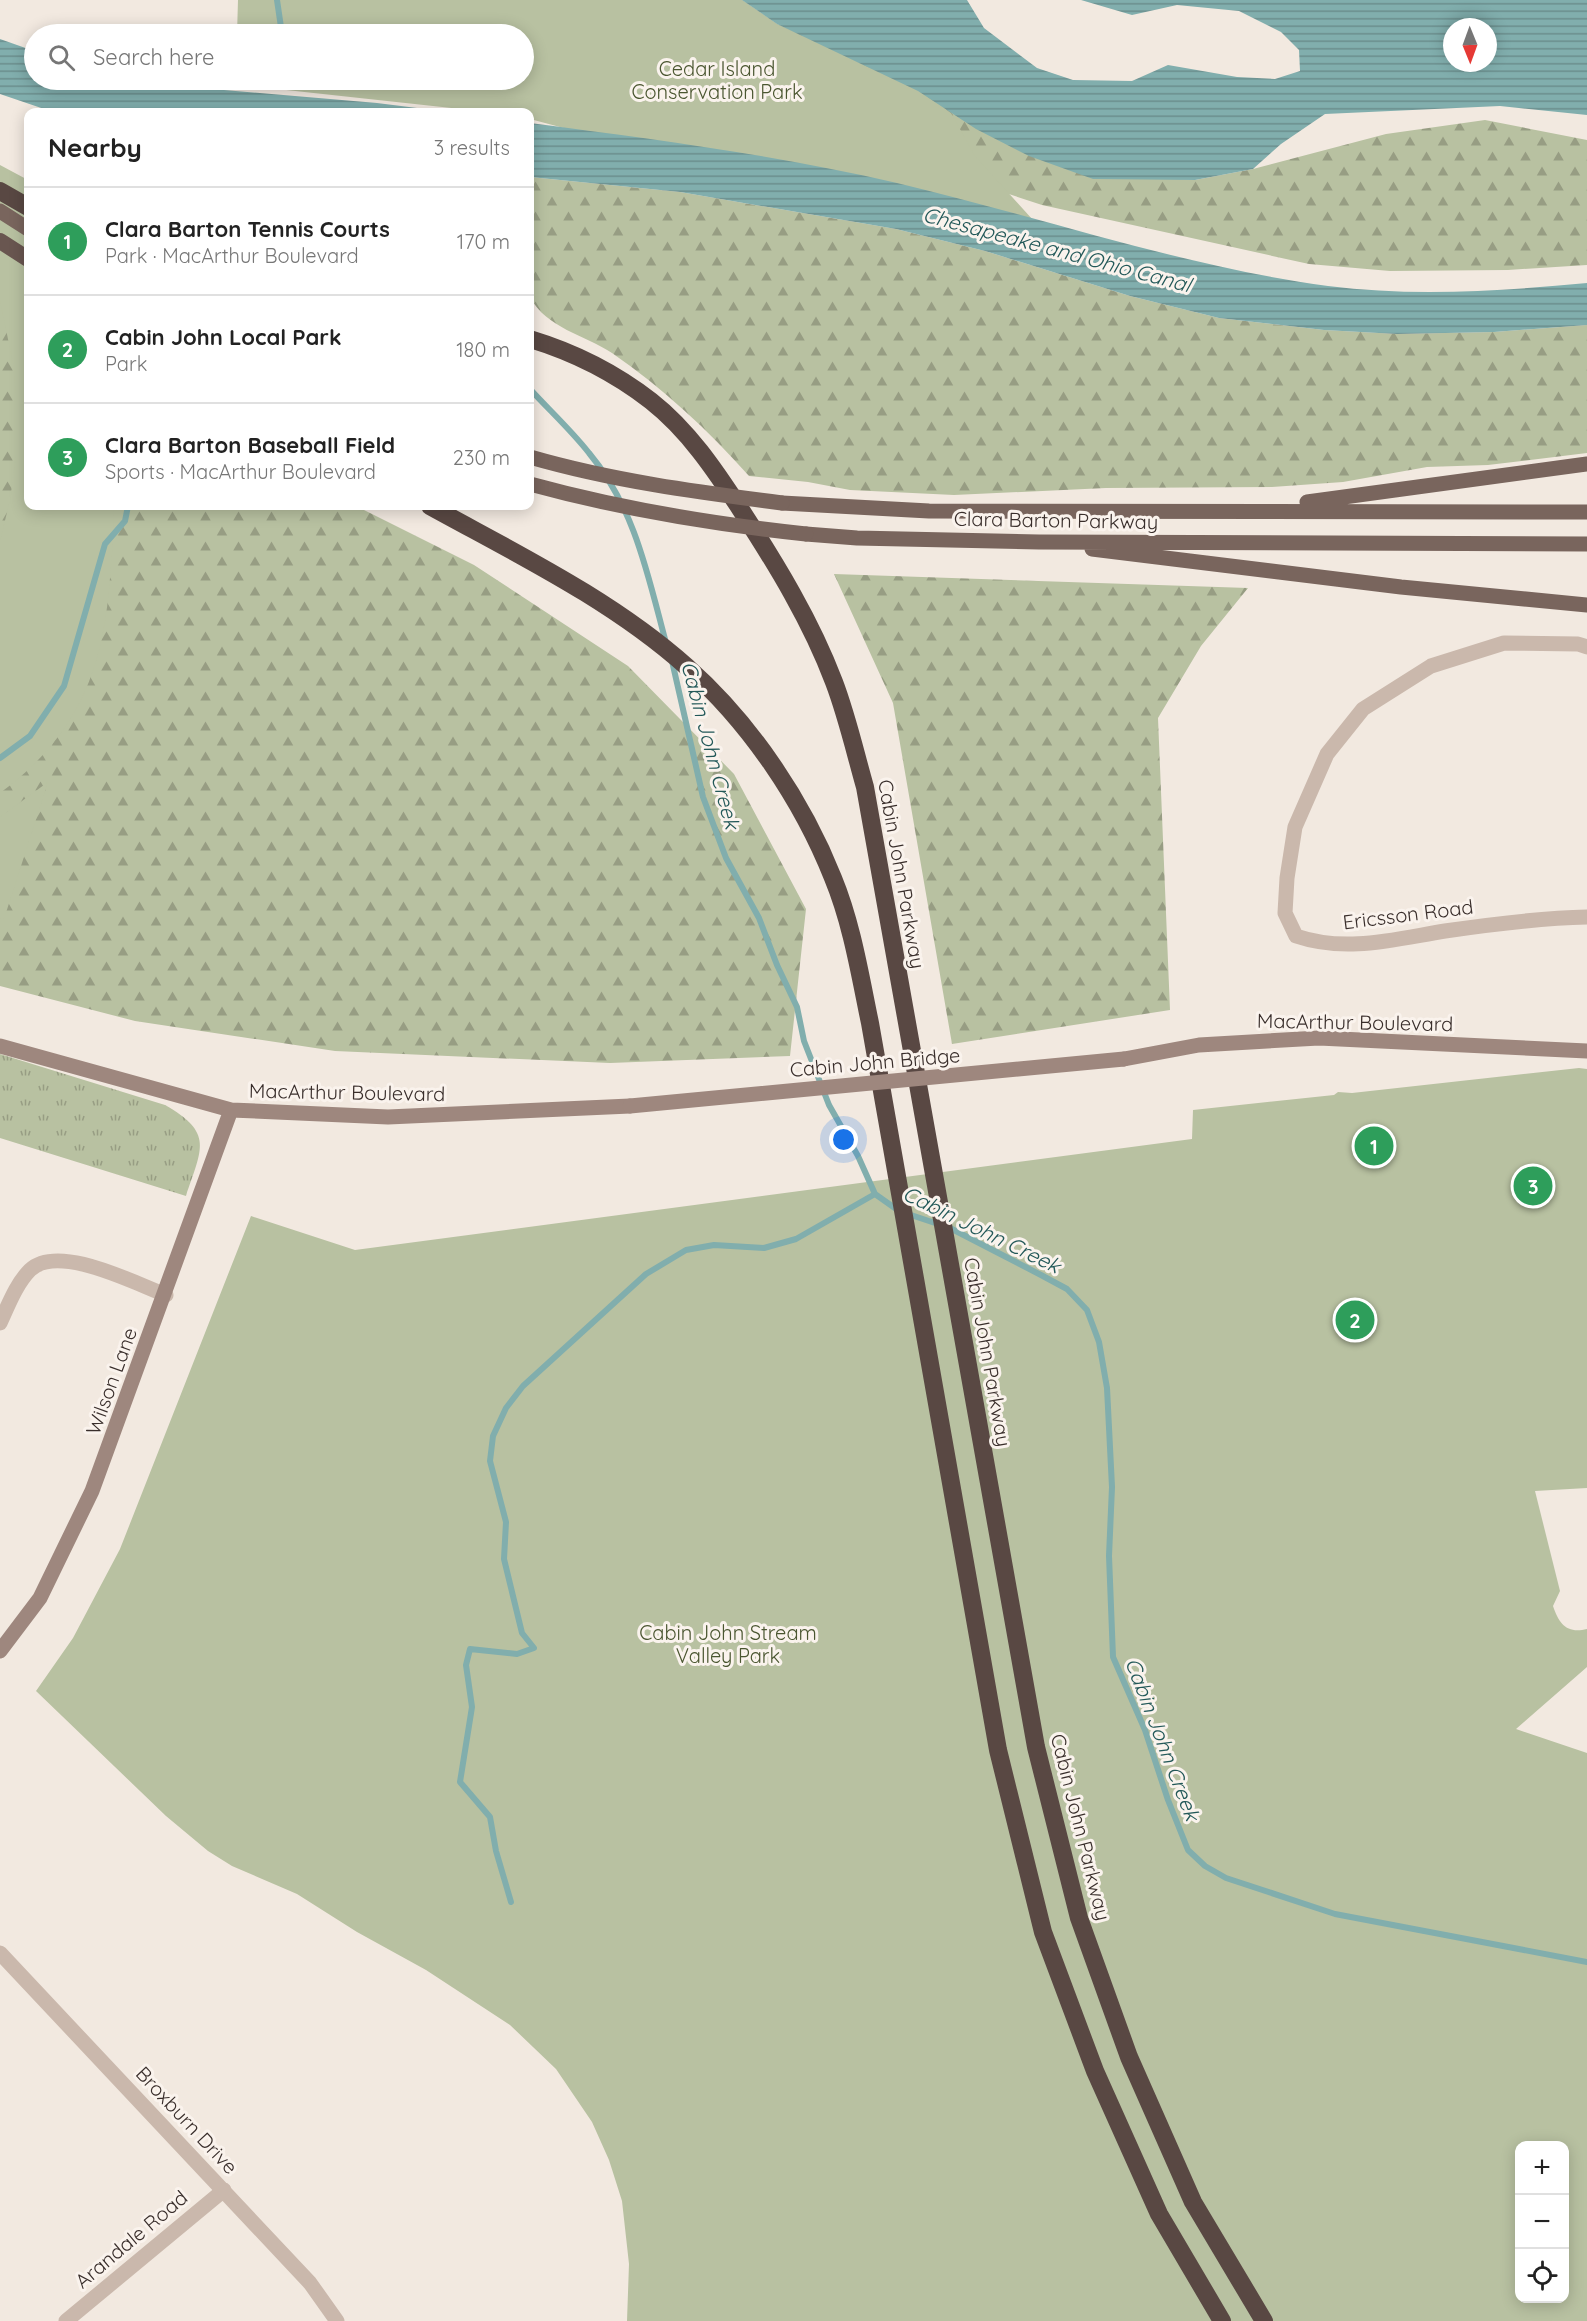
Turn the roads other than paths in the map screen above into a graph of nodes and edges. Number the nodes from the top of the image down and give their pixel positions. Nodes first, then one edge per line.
1 (0, 191) edge
2 (24, 205) edge
3 (0, 211) edge
4 (24, 226) edge
5 (0, 241) edge
6 (24, 256) edge
7 (534, 341) edge
8 (534, 458) edge
9 (1587, 464) edge
10 (534, 485) edge
11 (437, 510) edge
12 (1254, 510) junction
13 (1587, 512) edge
14 (1039, 542) junction
15 (1587, 544) edge
16 (1587, 605) edge
17 (1587, 647) edge
18 (1587, 917) edge
19 (0, 1046) edge
20 (1587, 1051) edge
21 (1124, 1059) joint
22 (630, 1106) joint
23 (231, 1110) junction
24 (166, 1295) junction
25 (0, 1323) edge
26 (0, 1652) edge
27 (0, 1953) edge
28 (224, 2190) junction
29 (66, 2321) edge
30 (337, 2321) edge
31 (1222, 2321) edge
32 (1264, 2321) edge

1 - 2 highway
3 - 4 main road
5 - 6 highway
7 - 32 highway, Cabin John Parkway
8 - 12 main road, Clara Barton Parkway, bridge
9 - 12 main road
10 - 14 main road, Clara Barton Parkway, bridge
11 - 31 highway
12 - 13 main road, Clara Barton Parkway
14 - 15 main road, Clara Barton Parkway
14 - 16 main road
17 - 18 street, Ericsson Road
19 - 23 main road, MacArthur Boulevard
20 - 21 main road, MacArthur Boulevard
21 - 22 main road, Cabin John Bridge, bridge
22 - 23 main road, MacArthur Boulevard
23 - 24 main road, Wilson Lane
24 - 25 street
24 - 26 main road, Wilson Lane
27 - 28 street, Broxburn Drive
28 - 29 street, Arandale Road
28 - 30 street, Broxburn Drive

